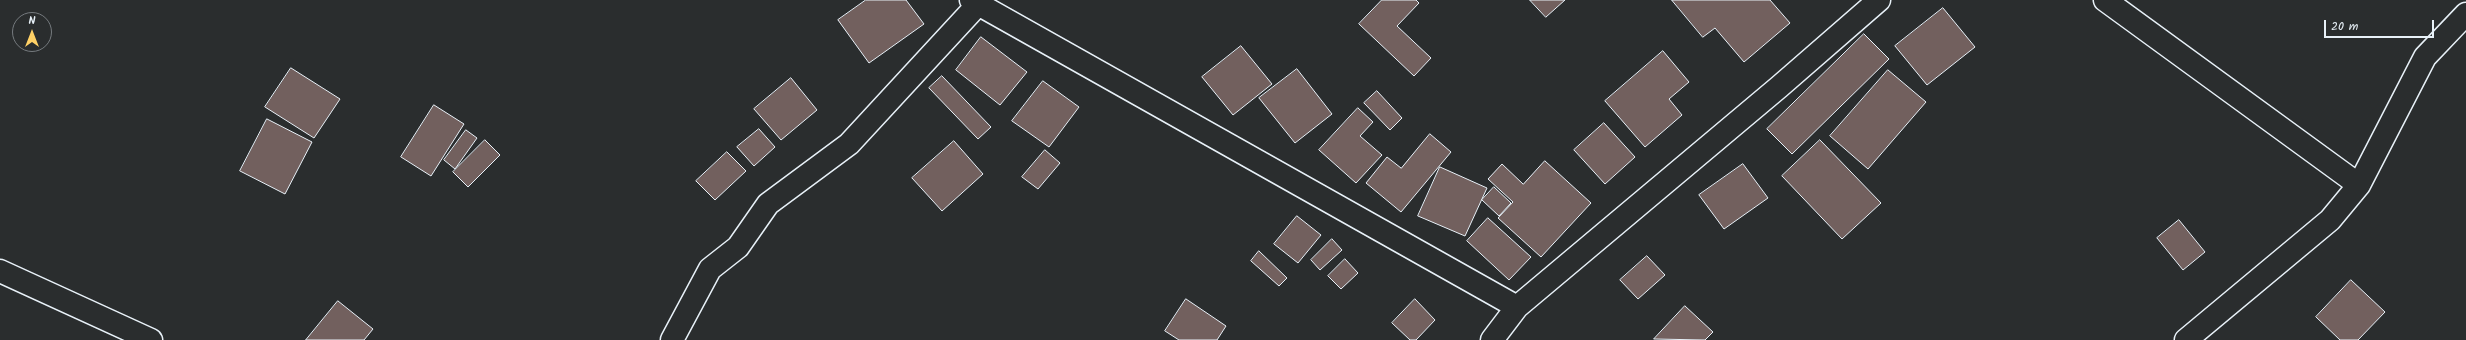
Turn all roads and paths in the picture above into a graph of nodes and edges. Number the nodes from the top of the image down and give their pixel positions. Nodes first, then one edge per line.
1 (1879, 0) edge
2 (2105, 0) edge
3 (977, 2) edge
4 (2466, 14) edge
5 (2359, 184) junction
6 (0, 271) edge
7 (1517, 307) junction
8 (151, 340) edge
9 (672, 340) edge
10 (1492, 340) edge
11 (2186, 340) edge

1 - 7 street
2 - 5 street
3 - 7 street
3 - 9 street
4 - 5 street
5 - 11 street
6 - 8 street
7 - 10 street

